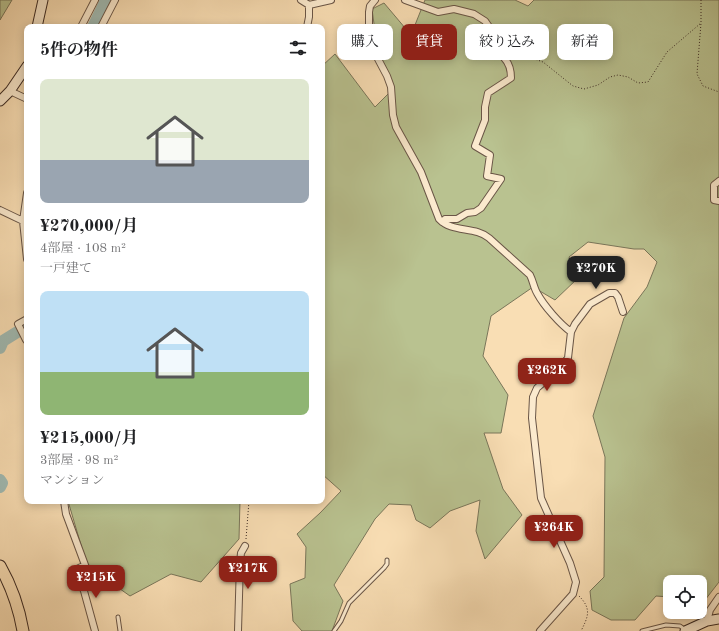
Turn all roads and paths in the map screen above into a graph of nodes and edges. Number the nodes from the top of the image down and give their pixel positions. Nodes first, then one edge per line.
1 (43, 0) edge
2 (95, 0) edge
3 (116, 0) edge
4 (301, 0) edge
5 (331, 0) edge
6 (375, 0) edge
7 (405, 0) edge
8 (700, 0) edge
9 (309, 5) junction
10 (701, 23) junction
11 (38, 24) edge
12 (83, 24) edge
13 (103, 24) edge
14 (308, 24) edge
15 (487, 24) edge
16 (506, 60) edge
17 (538, 60) edge
18 (24, 70) edge
19 (10, 91) junction
20 (719, 92) edge
21 (24, 98) edge
22 (0, 101) edge
23 (719, 181) edge
24 (719, 201) edge
25 (0, 210) edge
26 (24, 214) edge
27 (23, 221) junction
28 (442, 222) junction
29 (24, 230) edge
30 (623, 312) dead end
31 (24, 321) edge
32 (571, 332) junction
33 (24, 335) edge
34 (64, 504) edge
35 (249, 504) edge
36 (245, 546) joint
37 (387, 560) dead end
38 (0, 566) edge
39 (573, 592) junction
40 (719, 597) edge
41 (118, 617) dead end
42 (719, 619) edge
43 (707, 621) junction
44 (23, 631) edge
45 (95, 631) edge
46 (120, 631) edge
47 (238, 631) edge
48 (334, 631) edge
49 (540, 631) edge
50 (580, 631) edge
51 (642, 631) edge
52 (686, 631) edge

1 - 11 main road
2 - 12 street
3 - 13 street
4 - 9 street
5 - 9 street
6 - 28 street
7 - 15 street
8 - 10 path
9 - 14 street
10 - 17 path
10 - 20 path
16 - 28 street
18 - 19 main road
19 - 21 street
19 - 22 main road
23 - 24 street
25 - 27 street
26 - 27 street
27 - 29 street
28 - 32 street
30 - 32 street
31 - 33 street
32 - 39 street
34 - 45 street
35 - 36 path
36 - 47 street
37 - 48 lane
38 - 44 highway
39 - 49 street
39 - 50 path
40 - 43 street
41 - 46 lane
42 - 43 main road
43 - 52 main road
51 - 52 lane

